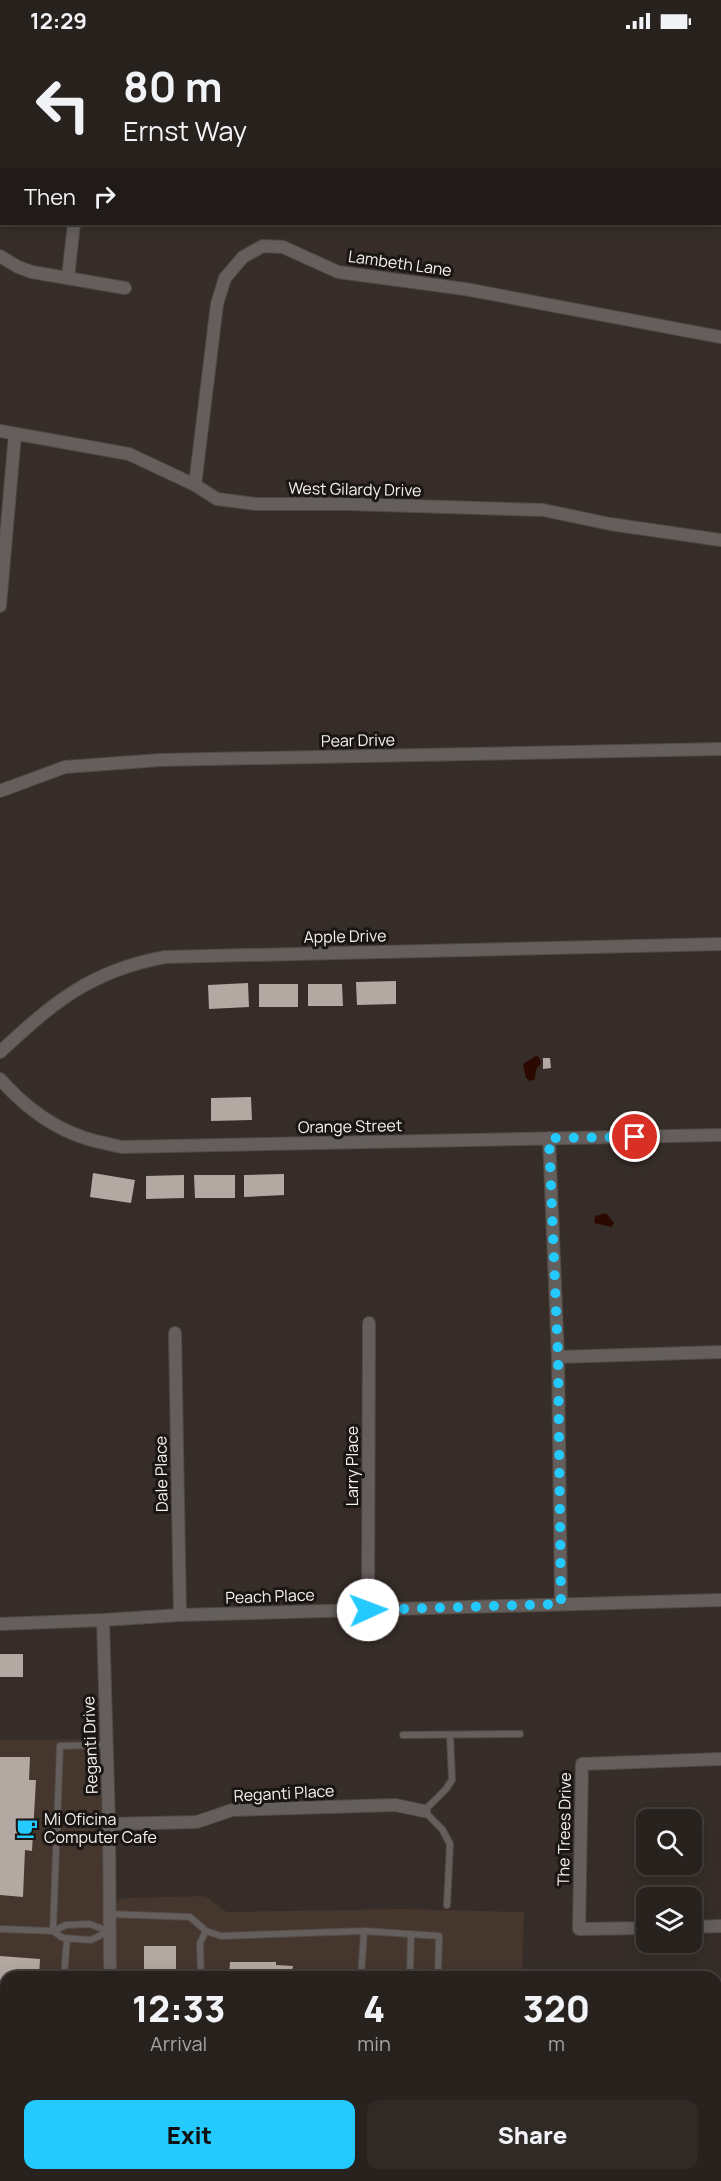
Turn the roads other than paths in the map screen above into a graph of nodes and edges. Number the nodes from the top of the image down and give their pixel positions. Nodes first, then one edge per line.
1 (74, 225) edge
2 (0, 256) edge
3 (68, 277) junction
4 (125, 288) dead end
5 (721, 337) edge
6 (0, 431) edge
7 (15, 434) junction
8 (195, 485) junction
9 (721, 540) edge
10 (0, 606) edge
11 (721, 749) edge
12 (0, 791) edge
13 (721, 944) edge
14 (0, 1052) edge
15 (0, 1079) edge
16 (721, 1135) edge
17 (549, 1138) junction
18 (369, 1323) dead end
19 (175, 1333) dead end
20 (721, 1352) edge
21 (558, 1357) junction
22 (721, 1600) edge
23 (561, 1604) junction
24 (368, 1610) junction
25 (180, 1615) junction
26 (103, 1620) junction
27 (0, 1624) edge
28 (520, 1734) dead end
29 (403, 1735) dead end
30 (450, 1735) junction
31 (107, 1745) junction
32 (721, 1759) edge
33 (424, 1811) junction
34 (109, 1824) junction
35 (447, 1905) dead end
36 (109, 1914) junction
37 (721, 1926) edge
38 (702, 1927) edge
39 (636, 1928) edge
40 (0, 1929) edge
41 (53, 1931) junction
42 (109, 1931) junction
43 (206, 1931) junction
44 (364, 1931) junction
45 (411, 1934) junction
46 (67, 1939) junction
47 (64, 1971) edge
48 (110, 1971) edge
49 (201, 1971) edge
50 (361, 1971) edge
51 (410, 1971) edge
52 (438, 1971) edge

1 - 3 street
2 - 3 street
3 - 4 street
5 - 8 street, Lambeth Lane
6 - 7 street, West Gilardy Drive
7 - 8 street, West Gilardy Drive
7 - 10 street
8 - 9 street, West Gilardy Drive
11 - 12 street, Pear Drive
13 - 14 street, Apple Drive
15 - 17 street, Orange Street
16 - 17 street, Orange Street
17 - 21 street
18 - 24 street, Larry Place
19 - 25 street, Dale Place
20 - 21 street
21 - 23 street
22 - 23 street, Peach Place
23 - 24 street, Peach Place
24 - 25 street, Peach Place
25 - 26 street, Peach Place
26 - 27 street, Peach Place
26 - 31 street, Reganti Drive
28 - 30 lane
29 - 30 lane
30 - 33 lane
31 - 34 street, Reganti Drive
31 - 41 lane
32 - 39 street, The Trees Drive
33 - 34 street, Reganti Place
33 - 35 lane
34 - 36 street, Reganti Drive
36 - 42 street, Reganti Drive
36 - 43 lane
37 - 38 street
40 - 41 lane
41 - 42 lane
41 - 46 lane
42 - 46 lane
42 - 48 street, Reganti Drive
43 - 44 lane
43 - 49 lane
44 - 45 lane
44 - 50 lane
45 - 51 lane
45 - 52 lane
46 - 47 lane

